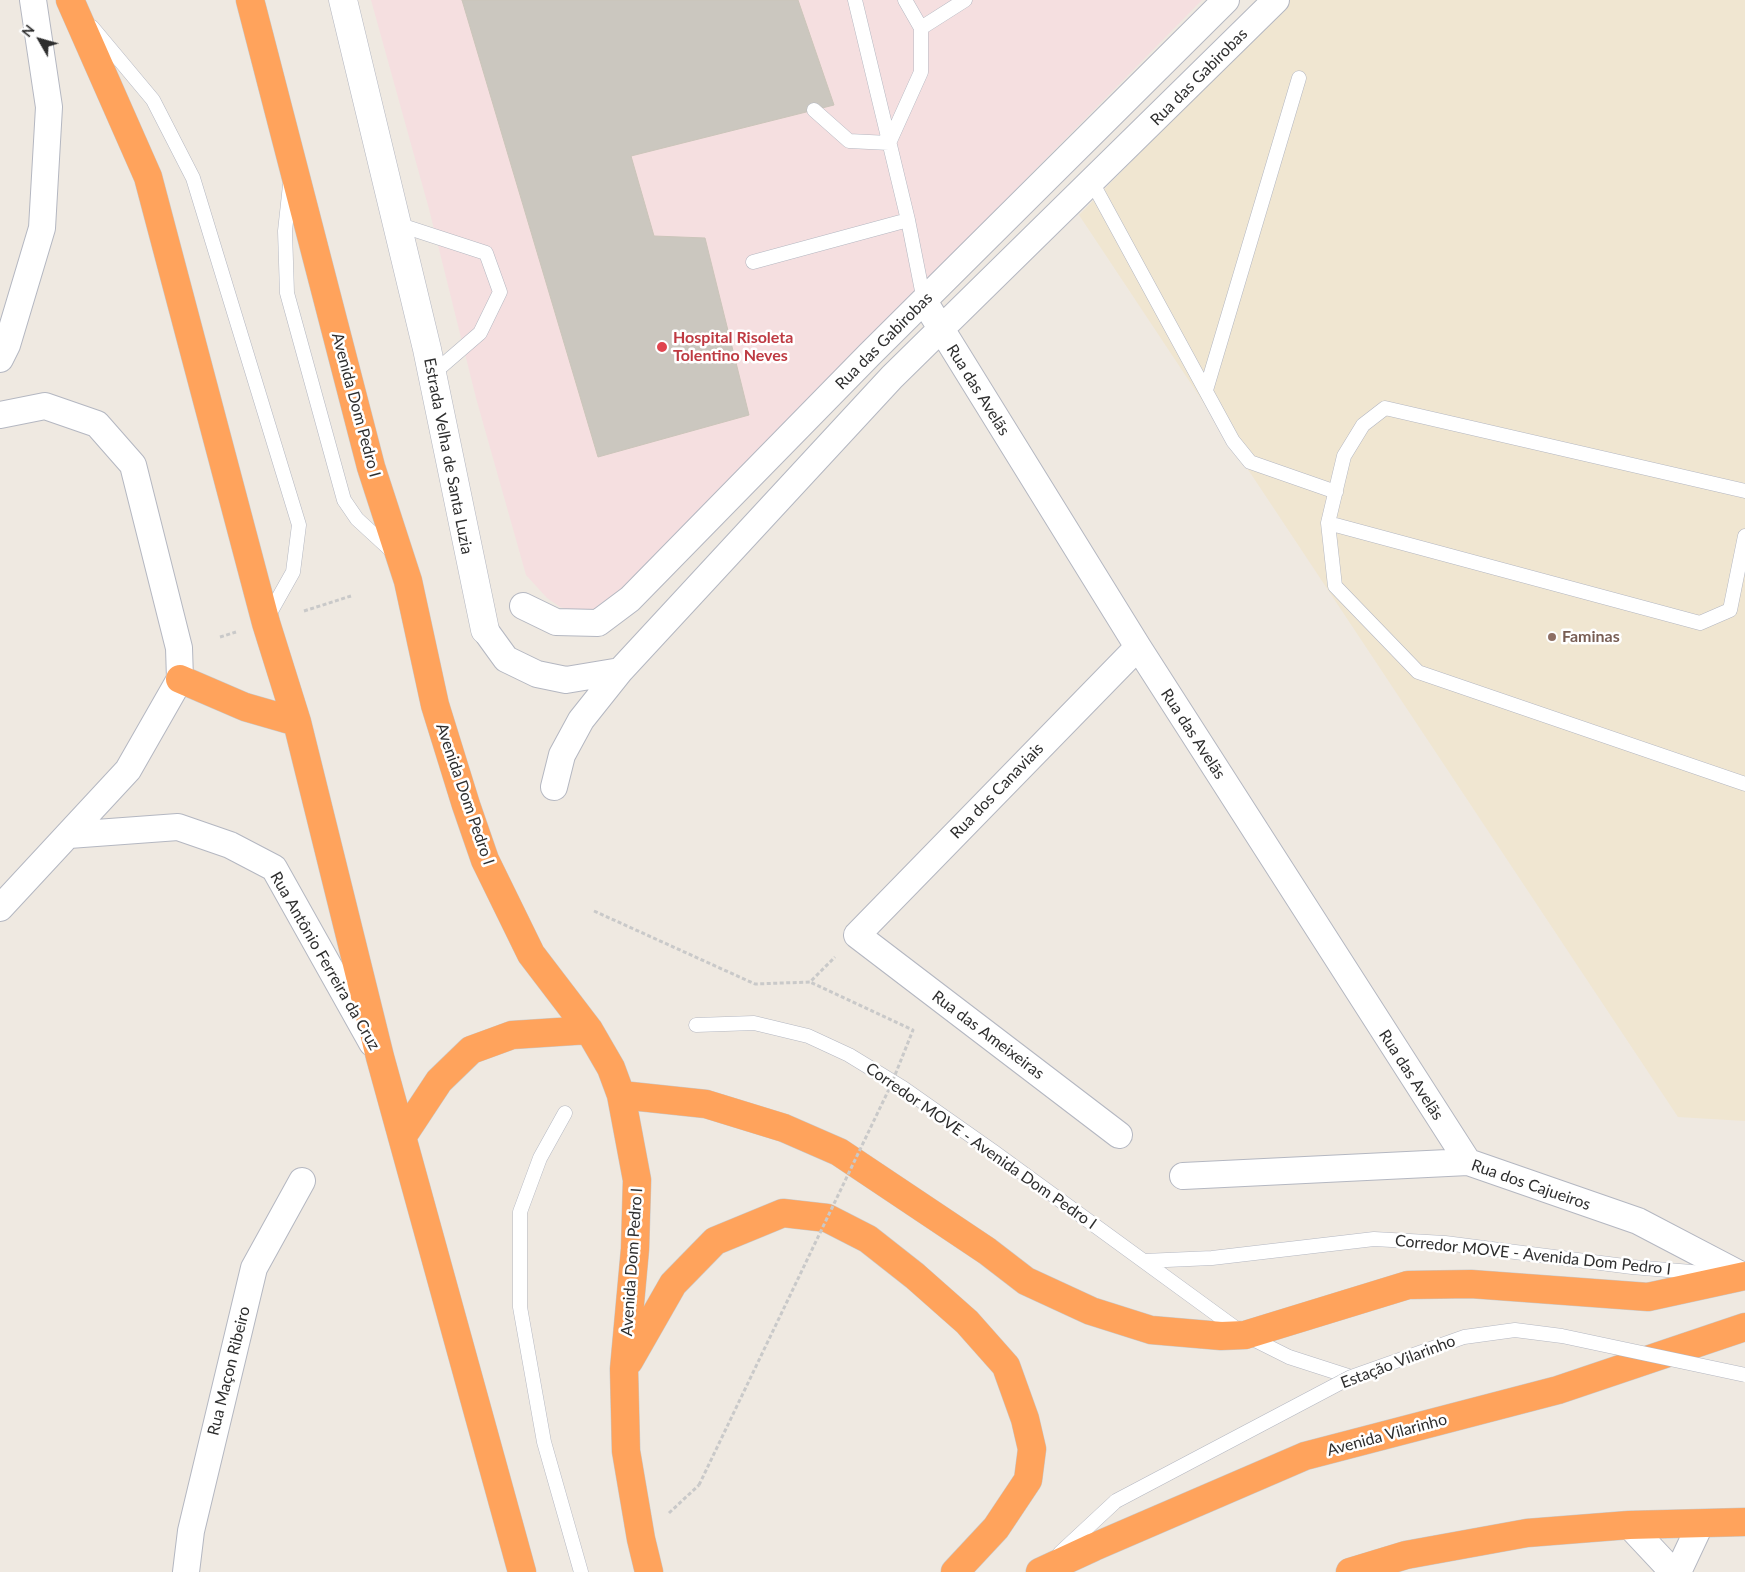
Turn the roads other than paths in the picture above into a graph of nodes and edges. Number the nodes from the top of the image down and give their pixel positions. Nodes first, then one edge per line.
1 (33, 0) edge
2 (250, 0) edge
3 (343, 0) edge
4 (855, 0) edge
5 (905, 0) edge
6 (964, 0) edge
7 (1226, 0) edge
8 (1276, 0) edge
9 (72, 4) edge
10 (921, 28) junction
11 (1299, 78) dead end
12 (814, 110) dead end
13 (888, 143) junction
14 (293, 165) junction
15 (1092, 182) junction
16 (908, 220) junction
17 (397, 224) junction
18 (753, 262) dead end
19 (924, 301) junction
20 (941, 330) junction
21 (0, 358) edge
22 (436, 371) dead end
23 (1206, 390) junction
24 (0, 415) edge
25 (1336, 492) junction
26 (1745, 492) edge
27 (1328, 523) junction
28 (1745, 536) edge
29 (400, 558) junction
30 (522, 606) dead end
31 (266, 620) junction
32 (485, 630) joint
33 (1138, 648) junction
34 (620, 671) junction
35 (180, 679) junction
36 (297, 722) junction
37 (1745, 784) edge
38 (554, 787) dead end
39 (69, 835) junction
40 (0, 908) edge
41 (857, 935) joint
42 (696, 1025) dead end
43 (589, 1030) junction
44 (380, 1057) junction
45 (620, 1095) junction
46 (565, 1112) dead end
47 (1119, 1134) dead end
48 (402, 1137) junction
49 (1468, 1162) junction
50 (1182, 1176) dead end
51 (302, 1181) dead end
52 (1144, 1261) junction
53 (1744, 1276) edge
54 (1745, 1327) edge
55 (1246, 1335) junction
56 (624, 1369) junction
57 (1745, 1375) edge
58 (1351, 1377) junction
59 (1745, 1522) edge
60 (1701, 1523) junction
61 (1629, 1525) junction
62 (186, 1572) edge
63 (522, 1572) edge
64 (581, 1572) edge
65 (650, 1572) edge
66 (954, 1572) edge
67 (1041, 1572) edge
68 (1350, 1572) edge
69 (1672, 1572) edge
70 (1678, 1572) edge

1 - 21 street
2 - 14 highway, Avenida Dom Pedro I
3 - 17 street, Estrada Velha de Santa Luzia
4 - 13 lane
5 - 10 lane
6 - 10 lane
7 - 19 street, Rua das Gabirobas
8 - 15 street, Rua das Gabirobas
9 - 31 highway
9 - 31 lane
10 - 13 lane
11 - 23 lane
12 - 13 lane
13 - 16 lane
14 - 29 highway, Avenida Dom Pedro I
14 - 29 lane
15 - 20 street, Rua das Gabirobas
15 - 23 lane
16 - 18 lane
16 - 19 lane
17 - 22 lane
17 - 32 street, Estrada Velha de Santa Luzia
19 - 20 street, Rua das Avelãs
19 - 30 street, Rua das Gabirobas
20 - 33 street, Rua das Avelãs
20 - 34 street, Rua das Gabirobas
23 - 25 lane
24 - 35 street
25 - 26 lane
25 - 27 lane
27 - 28 lane
27 - 37 lane
29 - 43 highway, Avenida Dom Pedro I
31 - 36 highway
32 - 34 street, Estrada Velha de Santa Luzia
33 - 41 street, Rua dos Canaviais
33 - 49 street, Rua das Avelãs
34 - 38 street
35 - 36 highway
35 - 39 street
36 - 44 highway
39 - 40 street
39 - 44 street, Rua Antônio Ferreira da Cruz
41 - 47 street, Rua das Ameixeiras
42 - 52 lane, Corredor MOVE - Avenida Dom Pedro I
43 - 45 highway, Avenida Dom Pedro I
43 - 48 highway
44 - 48 highway
45 - 55 highway
45 - 56 highway, Avenida Dom Pedro I
46 - 64 lane
48 - 63 highway
49 - 50 street, Rua dos Cajueiros
49 - 53 street, Rua dos Cajueiros
51 - 62 street, Rua Maçon Ribeiro
52 - 53 lane, Corredor MOVE - Avenida Dom Pedro I
52 - 55 lane, Corredor MOVE - Avenida Dom Pedro I
53 - 55 highway
54 - 67 highway, Avenida Vilarinho
55 - 58 lane, Corredor MOVE - Avenida Dom Pedro I
56 - 65 highway, Avenida Dom Pedro I
56 - 66 highway
57 - 58 lane, Estação Vilarinho, bridge
58 - 67 lane, Estação Vilarinho, bridge
59 - 60 highway
60 - 61 highway
60 - 70 street
61 - 68 highway
61 - 69 street

